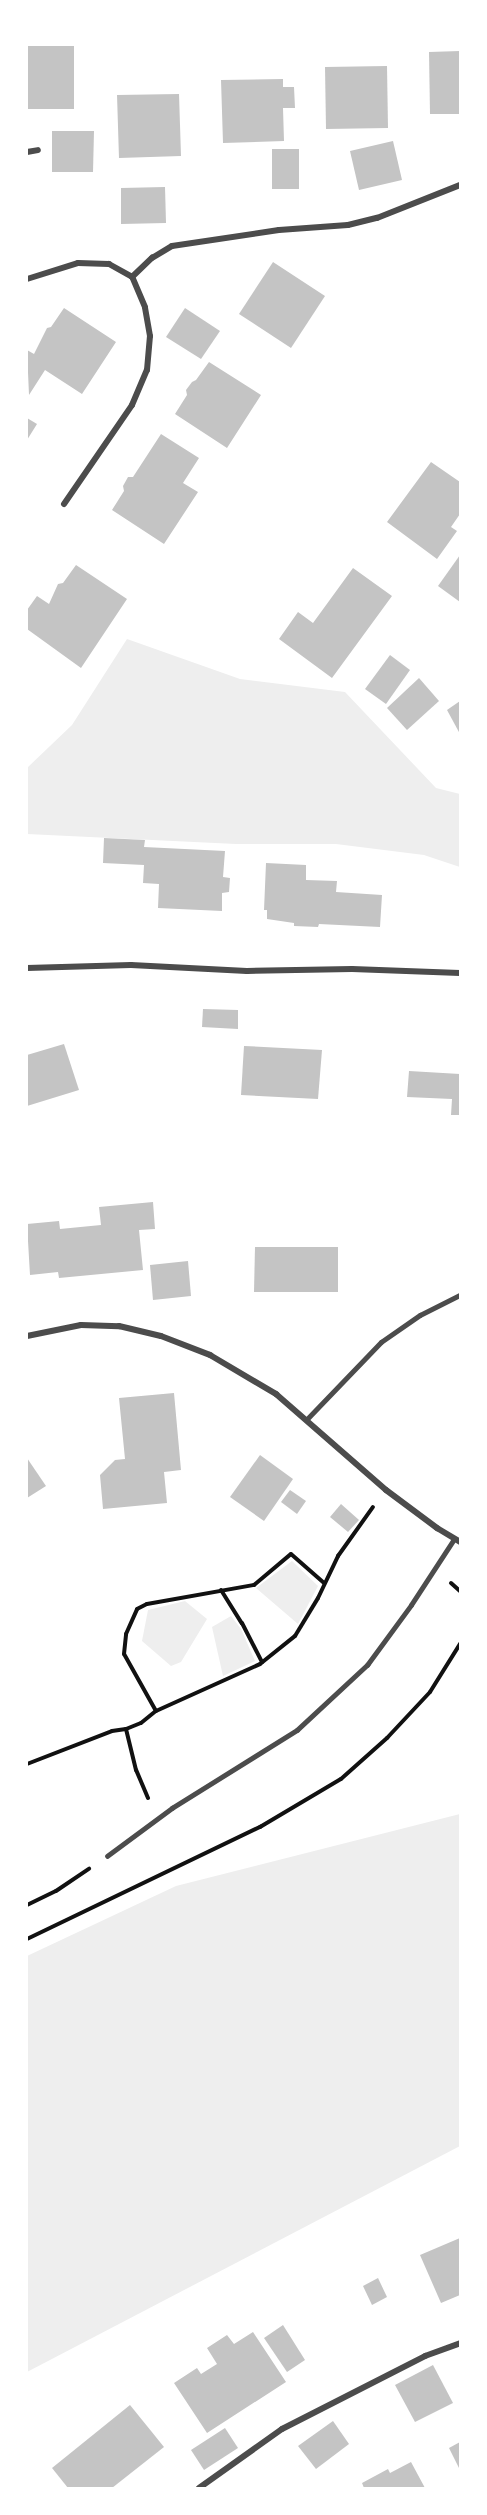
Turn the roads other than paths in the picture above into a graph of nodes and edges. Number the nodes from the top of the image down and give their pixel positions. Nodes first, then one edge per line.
1 (38, 150) dead end
2 (27, 152) edge
3 (460, 185) edge
4 (132, 277) junction
5 (27, 279) edge
6 (64, 504) dead end
7 (27, 968) edge
8 (460, 973) edge
9 (460, 1295) edge
10 (27, 1336) edge
11 (306, 1420) junction
12 (457, 1540) edge
13 (106, 1856) road end
14 (460, 2343) edge
15 (199, 2488) edge

1 - 2 street
3 - 4 street
4 - 5 street
4 - 6 street
7 - 8 street
9 - 11 lane
10 - 11 street
11 - 12 street
12 - 13 lane
14 - 15 street

